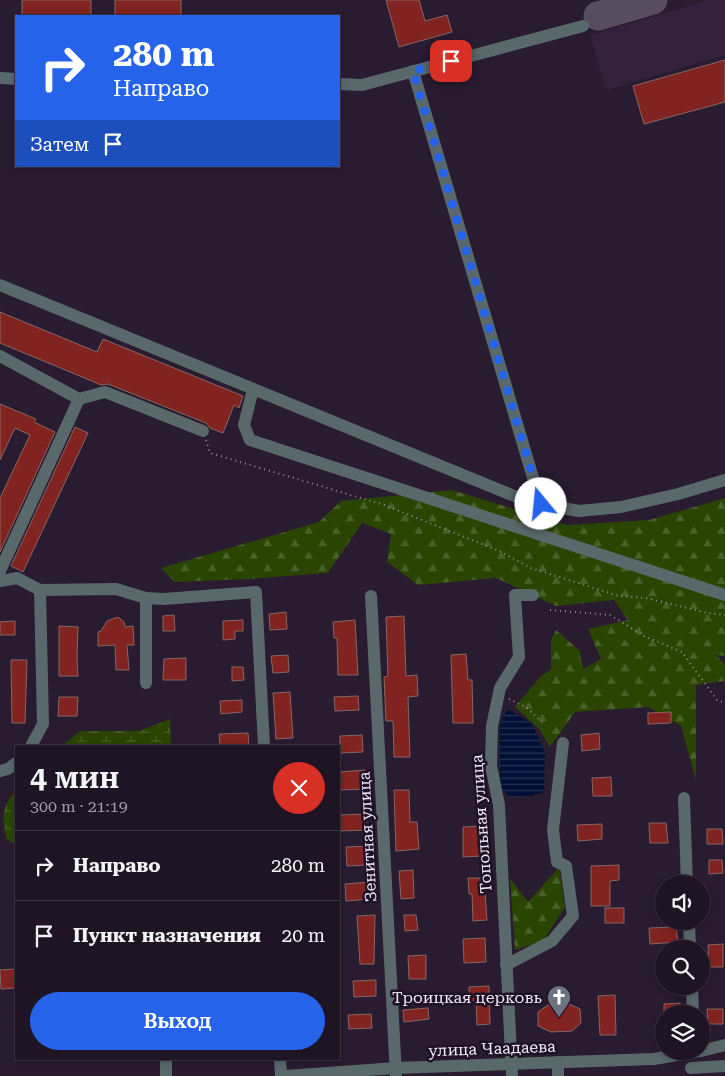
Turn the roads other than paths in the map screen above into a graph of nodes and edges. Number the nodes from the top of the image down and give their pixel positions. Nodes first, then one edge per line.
1 (583, 26) dead end
2 (413, 71) junction
3 (0, 78) edge
4 (15, 79) edge
5 (340, 84) edge
6 (0, 285) edge
7 (0, 356) edge
8 (253, 389) junction
9 (79, 399) junction
10 (203, 432) road end
11 (725, 480) edge
12 (541, 504) junction
13 (0, 571) edge
14 (0, 580) edge
15 (40, 590) junction
16 (533, 595) dead end
17 (725, 595) edge
18 (372, 596) dead end
19 (146, 598) junction
20 (146, 683) dead end
21 (562, 743) dead end
22 (32, 745) edge
23 (264, 745) edge
24 (15, 765) edge
25 (0, 771) edge
26 (684, 798) dead end
27 (687, 875) edge
28 (506, 965) junction
29 (725, 1045) edge
30 (710, 1048) edge
31 (655, 1059) edge
32 (166, 1060) edge
33 (280, 1060) edge
34 (558, 1062) junction
35 (725, 1066) edge
36 (512, 1070) edge
37 (396, 1072) edge
38 (692, 1072) edge
39 (166, 1076) edge
40 (281, 1076) edge
41 (286, 1076) edge
42 (558, 1076) edge

1 - 2 street
2 - 5 street
2 - 12 street
3 - 4 street
6 - 8 street
7 - 9 street
8 - 12 street
8 - 17 street
9 - 10 street
9 - 13 street
11 - 12 street
14 - 15 street
15 - 19 street
15 - 22 street
16 - 28 street, Топольная улица
18 - 37 street, Зенитная улица
19 - 20 street
19 - 23 street
21 - 28 street
24 - 25 street
26 - 27 street
28 - 36 street, Топольная улица
29 - 30 street, улица Чаадаева
31 - 34 street, улица Чаадаева
32 - 39 street
33 - 40 street
34 - 36 street, улица Чаадаева
34 - 42 street
35 - 38 street
36 - 37 street, улица Чаадаева
37 - 41 street, улица Чаадаева

